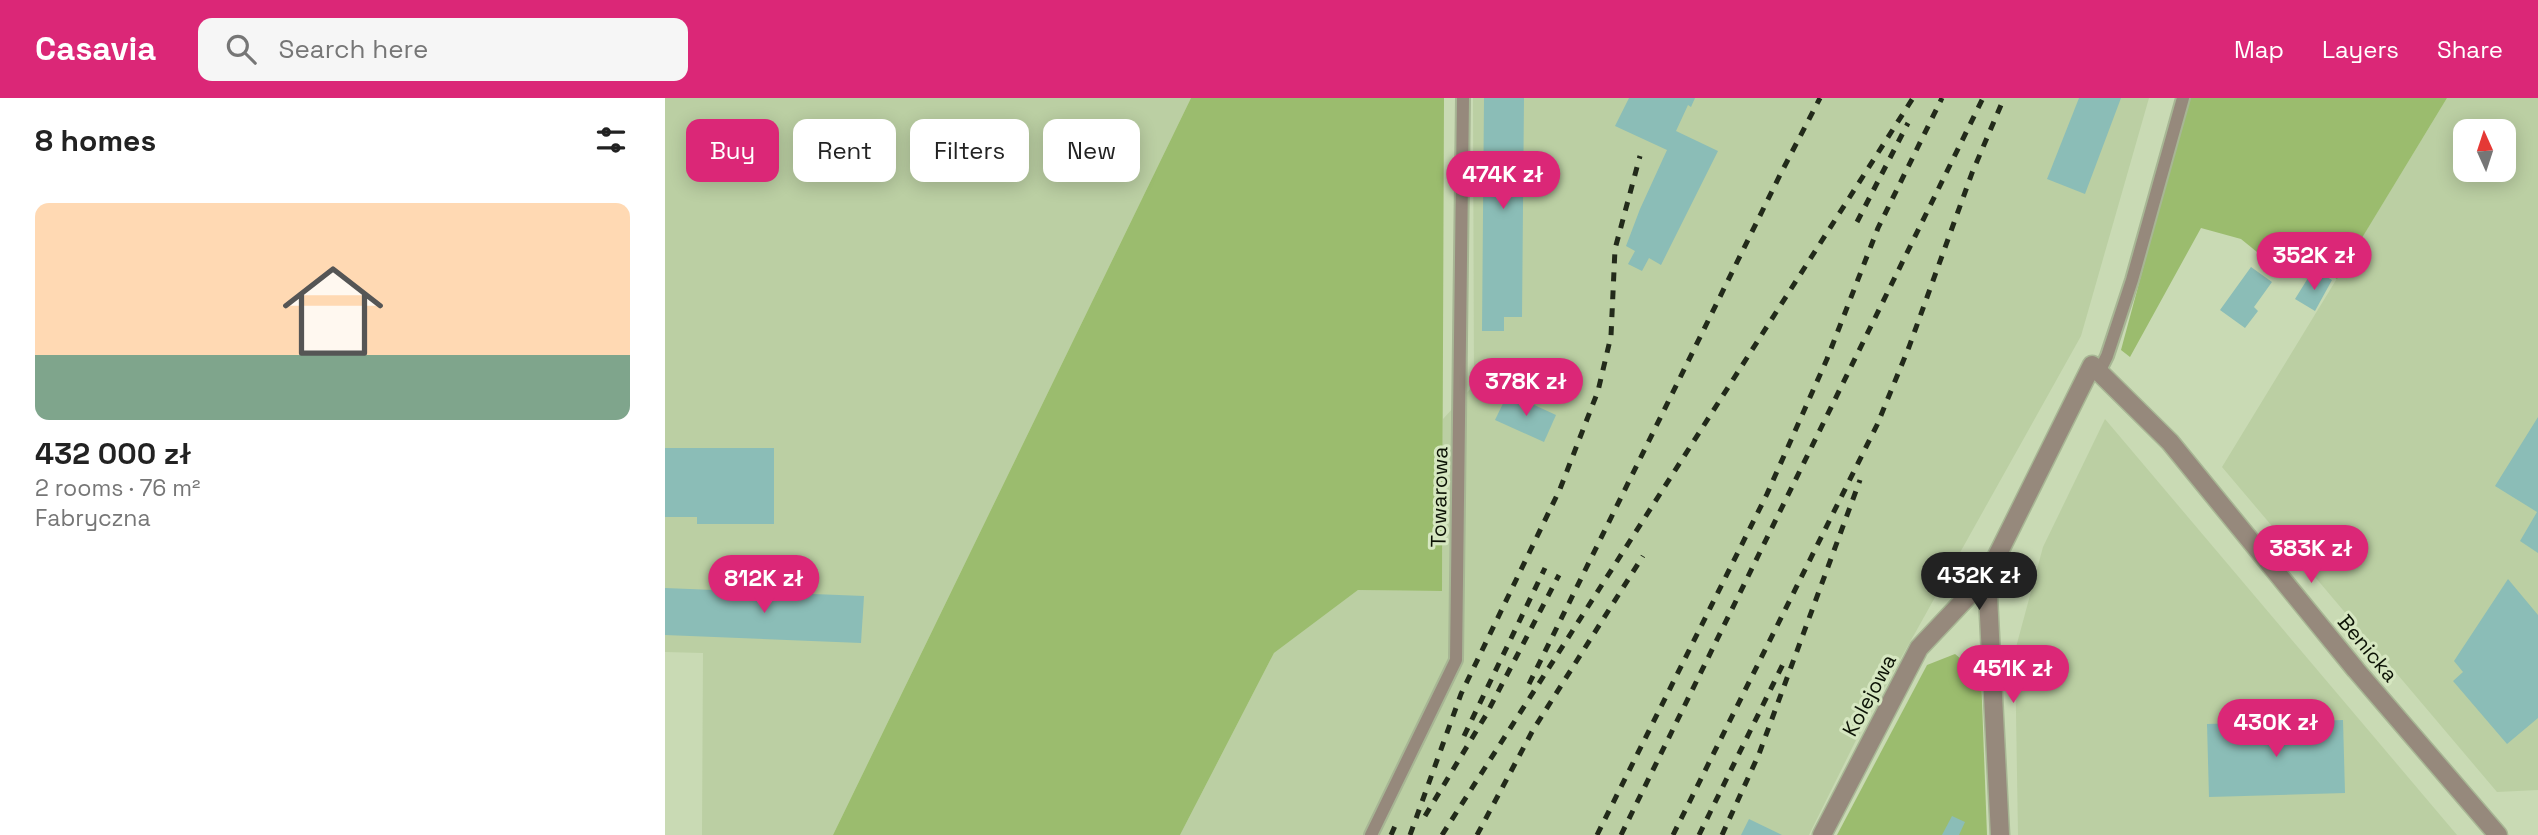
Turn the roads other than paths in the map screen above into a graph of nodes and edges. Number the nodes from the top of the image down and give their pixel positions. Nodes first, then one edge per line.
1 (1463, 98) edge
2 (2183, 98) edge
3 (2095, 369) junction
4 (1987, 576) junction
5 (1371, 835) edge
6 (1822, 835) edge
7 (2000, 835) edge
8 (2498, 835) edge

1 - 5 lane, Towarowa
2 - 3 lane
3 - 4 street, Kolejowa
3 - 8 street, Benicka
4 - 6 street, Kolejowa
4 - 7 street

